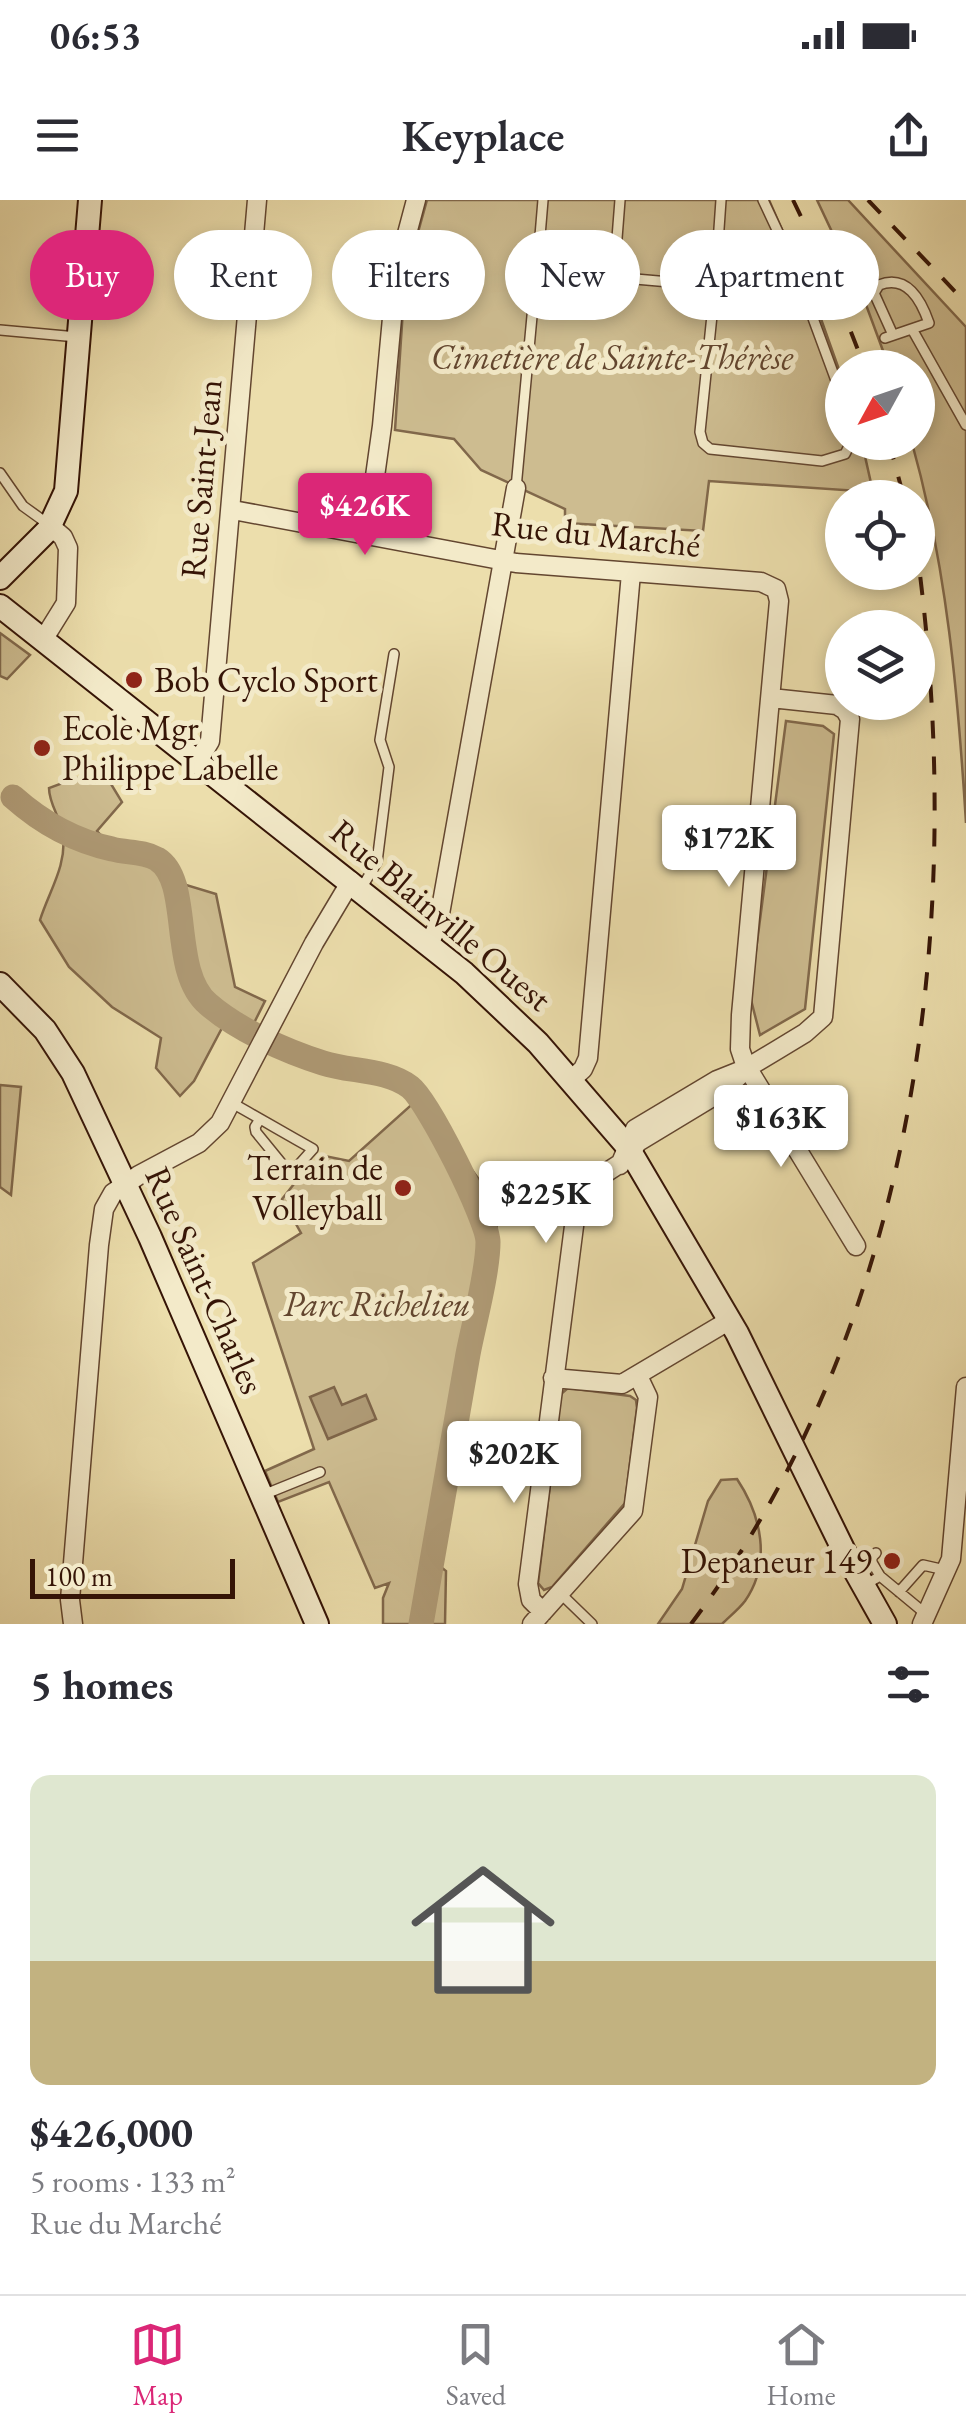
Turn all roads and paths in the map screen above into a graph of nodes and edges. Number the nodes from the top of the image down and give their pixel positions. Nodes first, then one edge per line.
1 (90, 200) edge
2 (257, 200) edge
3 (416, 200) edge
4 (543, 200) edge
5 (620, 200) edge
6 (721, 200) edge
7 (763, 200) edge
8 (543, 230) edge
9 (618, 230) edge
10 (719, 230) edge
11 (777, 230) edge
12 (536, 320) edge
13 (711, 320) edge
14 (813, 320) edge
15 (912, 329) junction
16 (0, 330) edge
17 (80, 337) junction
18 (825, 352) edge
19 (966, 425) edge
20 (825, 460) edge
21 (0, 473) edge
22 (516, 488) joint
23 (232, 510) junction
24 (50, 526) junction
25 (367, 534) junction
26 (504, 561) junction
27 (631, 573) junction
28 (0, 578) edge
29 (0, 606) edge
30 (42, 640) junction
31 (394, 654) dead end
32 (771, 698) junction
33 (198, 761) junction
34 (356, 885) junction
35 (429, 944) junction
36 (0, 984) edge
37 (747, 1068) junction
38 (571, 1080) junction
39 (232, 1103) junction
40 (260, 1119) junction
41 (288, 1119) dead end
42 (281, 1130) junction
43 (626, 1154) junction
44 (125, 1184) junction
45 (856, 1246) dead end
46 (730, 1320) junction
47 (638, 1376) junction
48 (553, 1378) junction
49 (966, 1387) edge
50 (320, 1472) dead end
51 (262, 1496) junction
52 (876, 1552) dead end
53 (948, 1570) junction
54 (872, 1581) junction
55 (900, 1592) junction
56 (560, 1594) junction
57 (538, 1618) edge
58 (925, 1619) edge
59 (879, 1622) edge
60 (73, 1624) edge
61 (317, 1624) edge
62 (592, 1624) edge

1 - 17 street
2 - 23 street, Rue Saint-Jean
3 - 25 street
4 - 8 lane
5 - 9 lane
6 - 10 lane
7 - 11 lane
12 - 22 lane
13 - 20 lane
14 - 18 lane
15 - 15 lane
15 - 19 lane
16 - 17 lane
17 - 24 street
21 - 24 lane
22 - 26 street
23 - 25 street, Rue du Marché
23 - 33 street, Rue Saint-Jean
24 - 28 street
24 - 30 street
25 - 26 street, Rue du Marché
26 - 27 street, Rue du Marché
26 - 35 street
27 - 32 street, Rue du Marché
27 - 38 street
29 - 30 street, Rue Blainville Ouest
30 - 33 street, Rue Blainville Ouest
31 - 34 lane
32 - 37 street
32 - 37 street
33 - 34 street, Rue Blainville Ouest
34 - 35 street, Rue Blainville Ouest
34 - 39 street
35 - 38 street, Rue Blainville Ouest
36 - 44 street, Rue Saint-Charles
37 - 43 street
37 - 45 street
38 - 43 street, Rue Blainville Ouest
39 - 40 lane
39 - 44 street
40 - 42 lane
40 - 42 lane
41 - 42 lane
43 - 46 street, Rue Blainville Ouest
43 - 48 street
44 - 51 street, Rue Saint-Charles
44 - 60 street
46 - 47 street
46 - 54 street, Rue Blainville Ouest
47 - 48 street
47 - 56 street
48 - 57 street
49 - 53 street
50 - 51 lane
51 - 61 street, Rue Saint-Charles
52 - 54 lane
53 - 55 lane
53 - 58 street
54 - 55 lane
54 - 59 street, Rue Blainville Ouest
55 - 58 lane
56 - 57 street
56 - 62 lane

